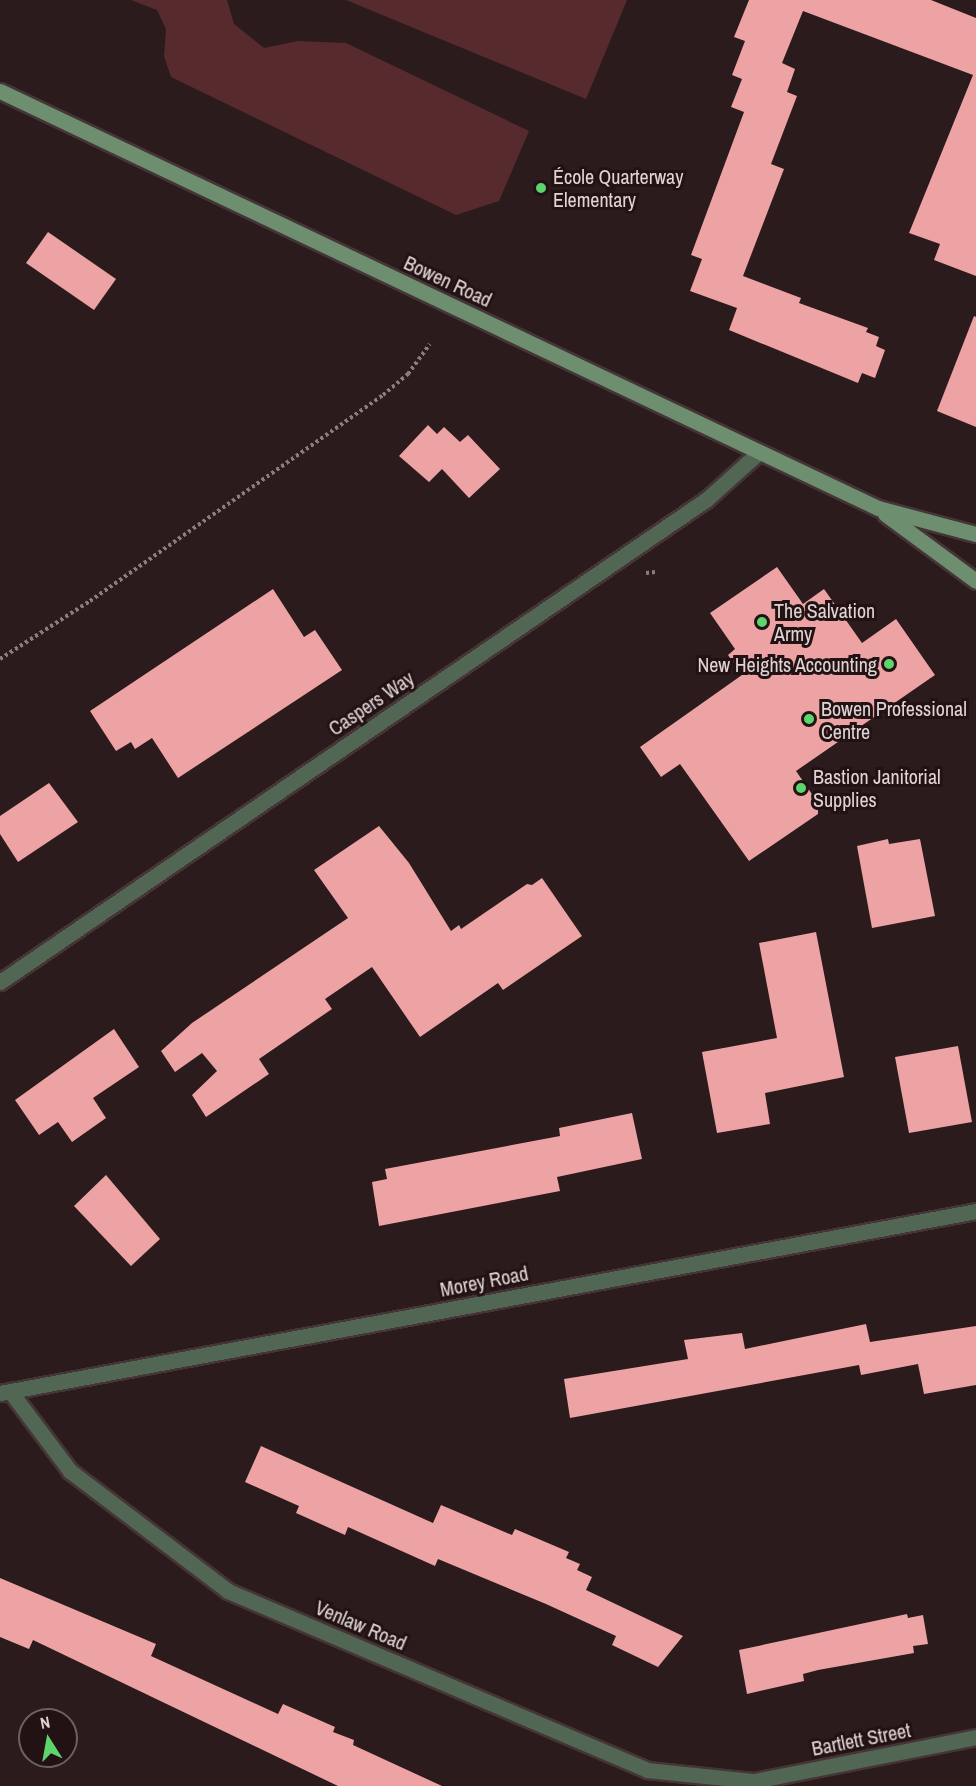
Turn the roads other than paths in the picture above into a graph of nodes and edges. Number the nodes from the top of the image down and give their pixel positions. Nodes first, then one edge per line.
1 (0, 91) edge
2 (759, 452) junction
3 (878, 508) junction
4 (976, 534) edge
5 (976, 581) edge
6 (0, 982) edge
7 (976, 1211) edge
8 (5, 1392) edge
9 (976, 1737) edge
10 (756, 1784) edge

1 - 2 main road, Bowen Road
2 - 3 main road, Bowen Road
2 - 6 street, Caspers Way
3 - 4 main road, Bowen Road
3 - 5 main road, Bowen Road
7 - 8 street, Morey Road
8 - 10 street, Venlaw Road
9 - 10 street, Bartlett Street

